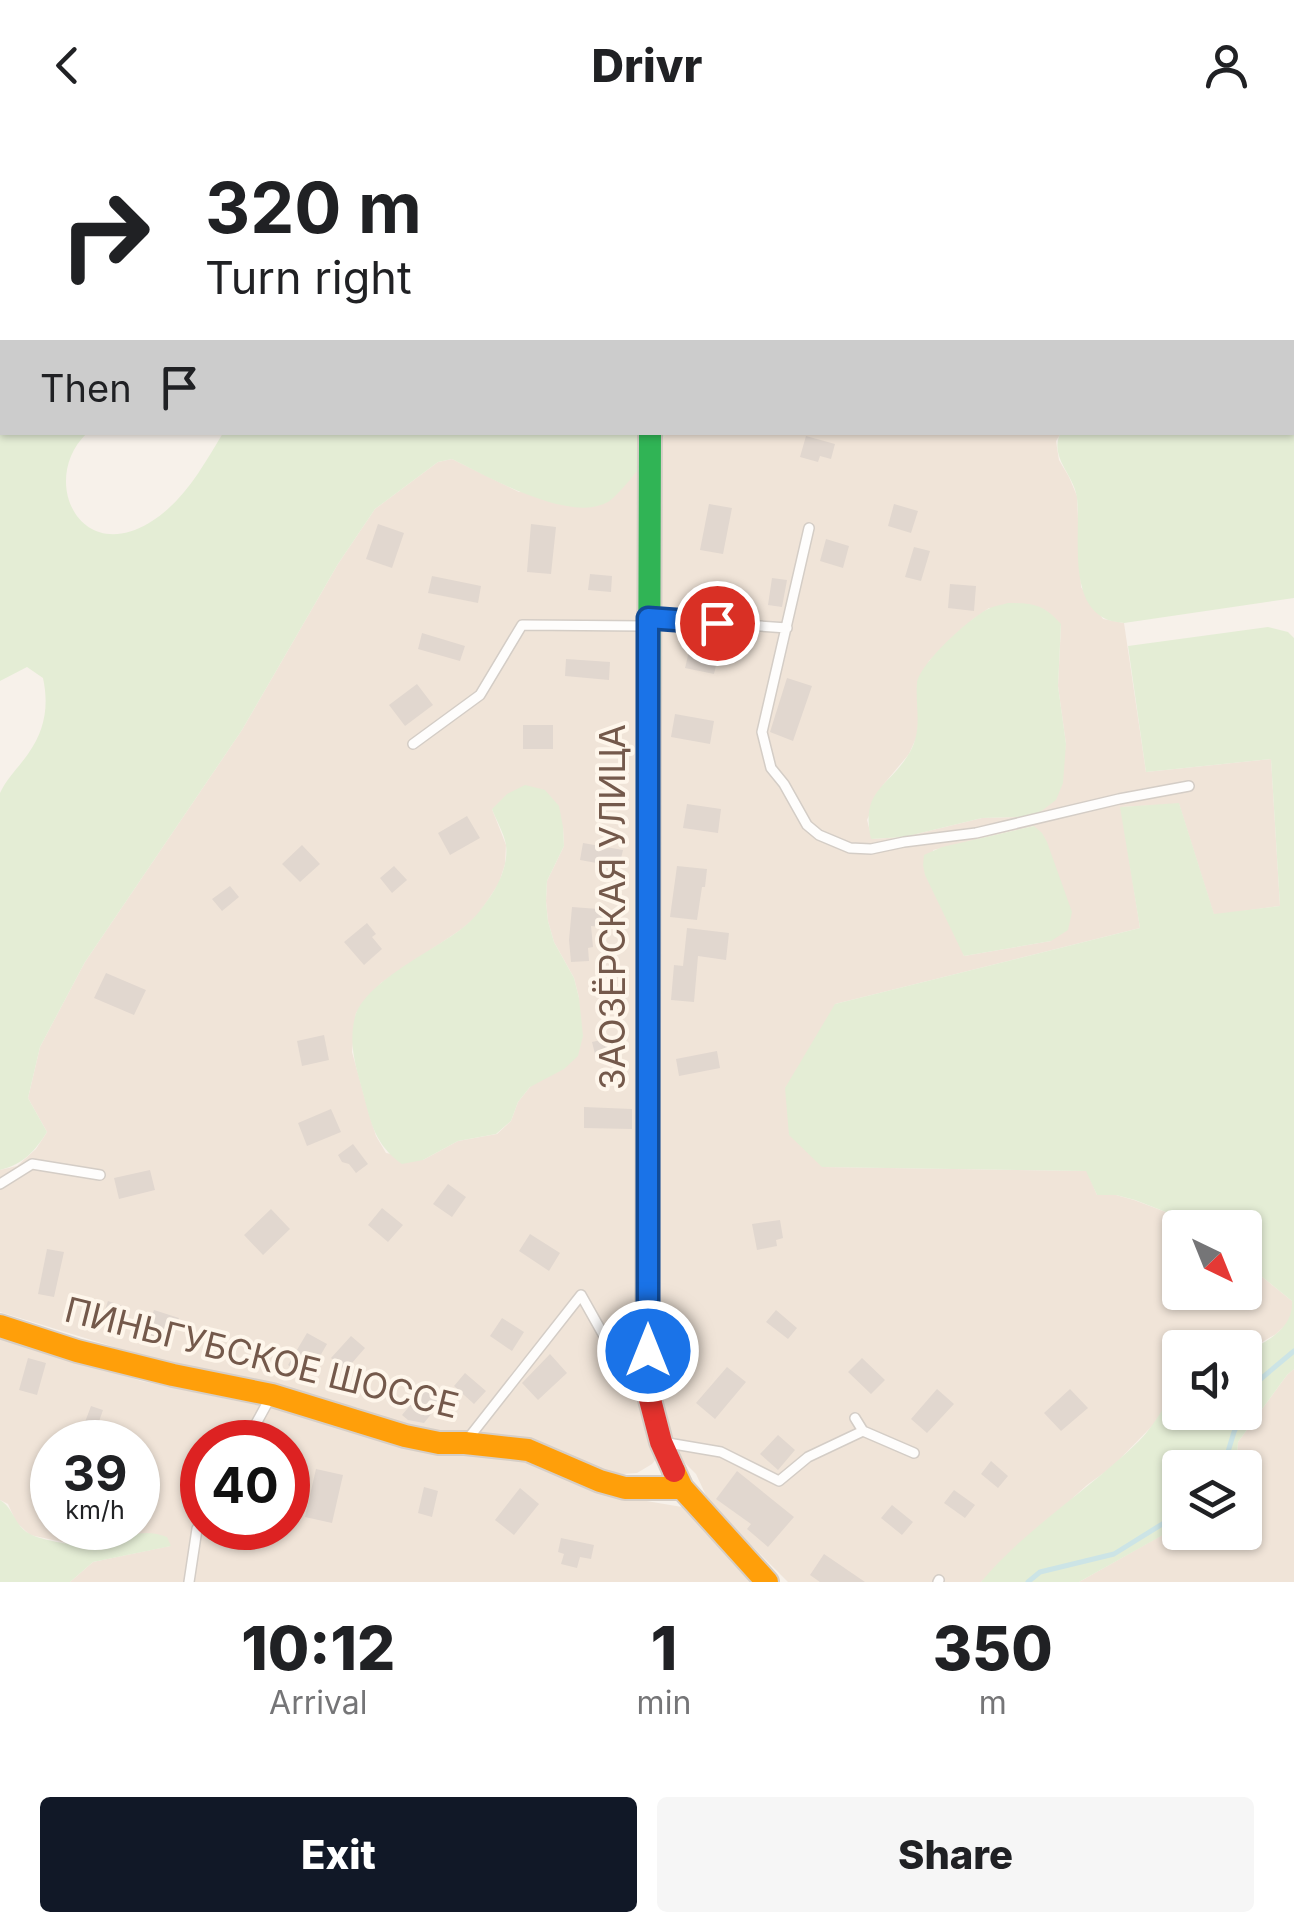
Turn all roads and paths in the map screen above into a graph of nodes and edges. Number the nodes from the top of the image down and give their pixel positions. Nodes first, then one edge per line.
1 (650, 435) edge
2 (809, 528) dead end
3 (648, 622) junction
4 (787, 628) junction
5 (413, 744) dead end
6 (1189, 786) dead end
7 (100, 1175) dead end
8 (0, 1184) edge
9 (0, 1326) edge
10 (647, 1388) junction
11 (272, 1395) junction
12 (855, 1418) dead end
13 (258, 1420) edge
14 (863, 1431) junction
15 (661, 1442) junction
16 (465, 1443) junction
17 (914, 1452) dead end
18 (682, 1488) junction
19 (194, 1550) edge
20 (189, 1582) edge
21 (767, 1582) edge

1 - 3 street, ЗАОЗЁРСКАЯ УЛИЦА
2 - 4 lane
3 - 4 lane
3 - 5 lane
3 - 10 street, ЗАОЗЁРСКАЯ УЛИЦА
4 - 6 lane
7 - 8 lane
9 - 11 street, ПИНЬГУБСКОЕ ШОССЕ
10 - 15 street, ЗАОЗЁРСКАЯ УЛИЦА
10 - 16 lane
11 - 13 lane
11 - 16 street, ПИНЬГУБСКОЕ ШОССЕ
12 - 14 lane
14 - 15 lane
14 - 17 lane
15 - 18 street, ЗАОЗЁРСКАЯ УЛИЦА
16 - 18 street, ПИНЬГУБСКОЕ ШОССЕ
18 - 21 street, ЗАОЗЁРСКАЯ УЛИЦА
19 - 20 lane

